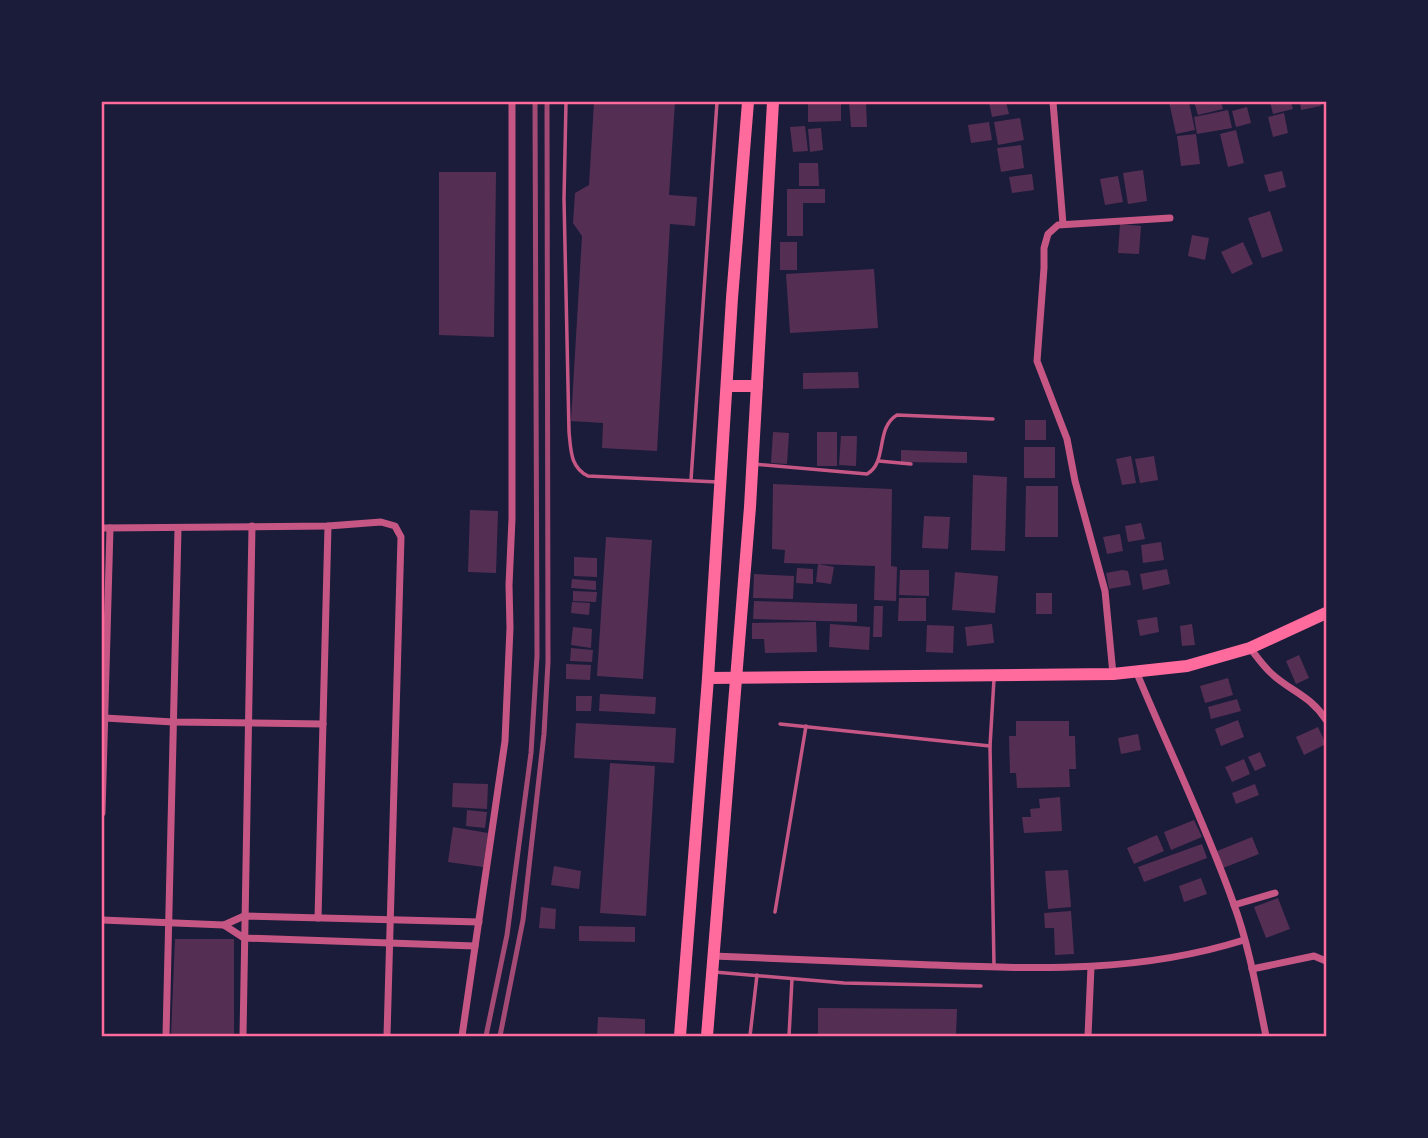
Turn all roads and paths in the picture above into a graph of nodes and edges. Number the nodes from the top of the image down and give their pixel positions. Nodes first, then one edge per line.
1 (512, 102) edge
2 (566, 102) edge
3 (717, 102) edge
4 (748, 102) edge
5 (773, 102) edge
6 (1053, 102) edge
7 (1170, 218) dead end
8 (1063, 224) junction
9 (727, 386) junction
10 (757, 386) junction
11 (993, 419) dead end
12 (878, 461) junction
13 (752, 464) junction
14 (911, 464) dead end
15 (691, 481) junction
16 (720, 482) junction
17 (328, 526) junction
18 (252, 527) junction
19 (106, 528) edge
20 (178, 528) junction
21 (105, 603) edge
22 (1326, 614) edge
23 (1250, 648) junction
24 (1136, 671) junction
25 (995, 674) junction
26 (1113, 674) junction
27 (708, 678) junction
28 (736, 679) junction
29 (105, 718) junction
30 (1326, 720) edge
31 (173, 722) junction
32 (248, 724) junction
33 (323, 724) junction
34 (780, 724) dead end
35 (806, 726) junction
36 (990, 746) junction
37 (102, 813) edge
38 (1275, 893) dead end
39 (1234, 905) junction
40 (775, 912) dead end
41 (244, 916) junction
42 (318, 918) junction
43 (102, 920) edge
44 (390, 920) junction
45 (479, 922) junction
46 (168, 924) junction
47 (224, 925) junction
48 (244, 938) junction
49 (1244, 940) junction
50 (390, 943) junction
51 (475, 946) junction
52 (713, 956) junction
53 (1326, 961) edge
54 (994, 967) junction
55 (1091, 967) junction
56 (1252, 969) junction
57 (712, 972) junction
58 (757, 975) junction
59 (792, 979) junction
60 (981, 986) dead end
61 (166, 1037) edge
62 (243, 1037) edge
63 (387, 1037) edge
64 (462, 1037) edge
65 (680, 1037) edge
66 (707, 1037) edge
67 (750, 1037) edge
68 (789, 1037) edge
69 (1088, 1037) edge
70 (1266, 1037) edge

1 - 45 street
2 - 15 lane
3 - 15 lane
4 - 9 highway
5 - 10 highway
6 - 8 street
7 - 8 street
8 - 26 street
9 - 10 highway
9 - 16 highway
10 - 13 highway
11 - 12 lane
12 - 13 lane
12 - 14 lane
13 - 28 highway
15 - 16 lane
16 - 27 highway
17 - 18 street
17 - 33 street
17 - 44 street
18 - 20 street
18 - 32 street
19 - 20 street
19 - 21 street
20 - 31 street
21 - 29 street
22 - 23 highway
23 - 24 highway
23 - 30 street
24 - 26 highway
24 - 39 street
25 - 26 highway
25 - 28 highway
25 - 36 lane
27 - 28 highway
27 - 65 highway
28 - 52 highway
29 - 31 street
29 - 37 street
31 - 32 street
31 - 46 street
32 - 33 street
32 - 41 street
33 - 42 street
34 - 35 lane
35 - 36 lane
35 - 40 lane
36 - 54 lane
38 - 39 street
39 - 49 street
41 - 42 street
41 - 47 street
41 - 48 street
42 - 44 street
43 - 46 street
44 - 45 street
44 - 50 street
45 - 51 street
46 - 47 street
46 - 61 street
47 - 48 street
48 - 50 street
48 - 62 street
49 - 55 street
49 - 56 street
50 - 51 street
50 - 63 street
51 - 64 street
52 - 54 street
52 - 57 highway
53 - 56 street
54 - 55 street
55 - 69 street
56 - 70 street
57 - 58 lane
57 - 66 highway
58 - 59 lane
58 - 67 lane
59 - 60 lane
59 - 68 lane

